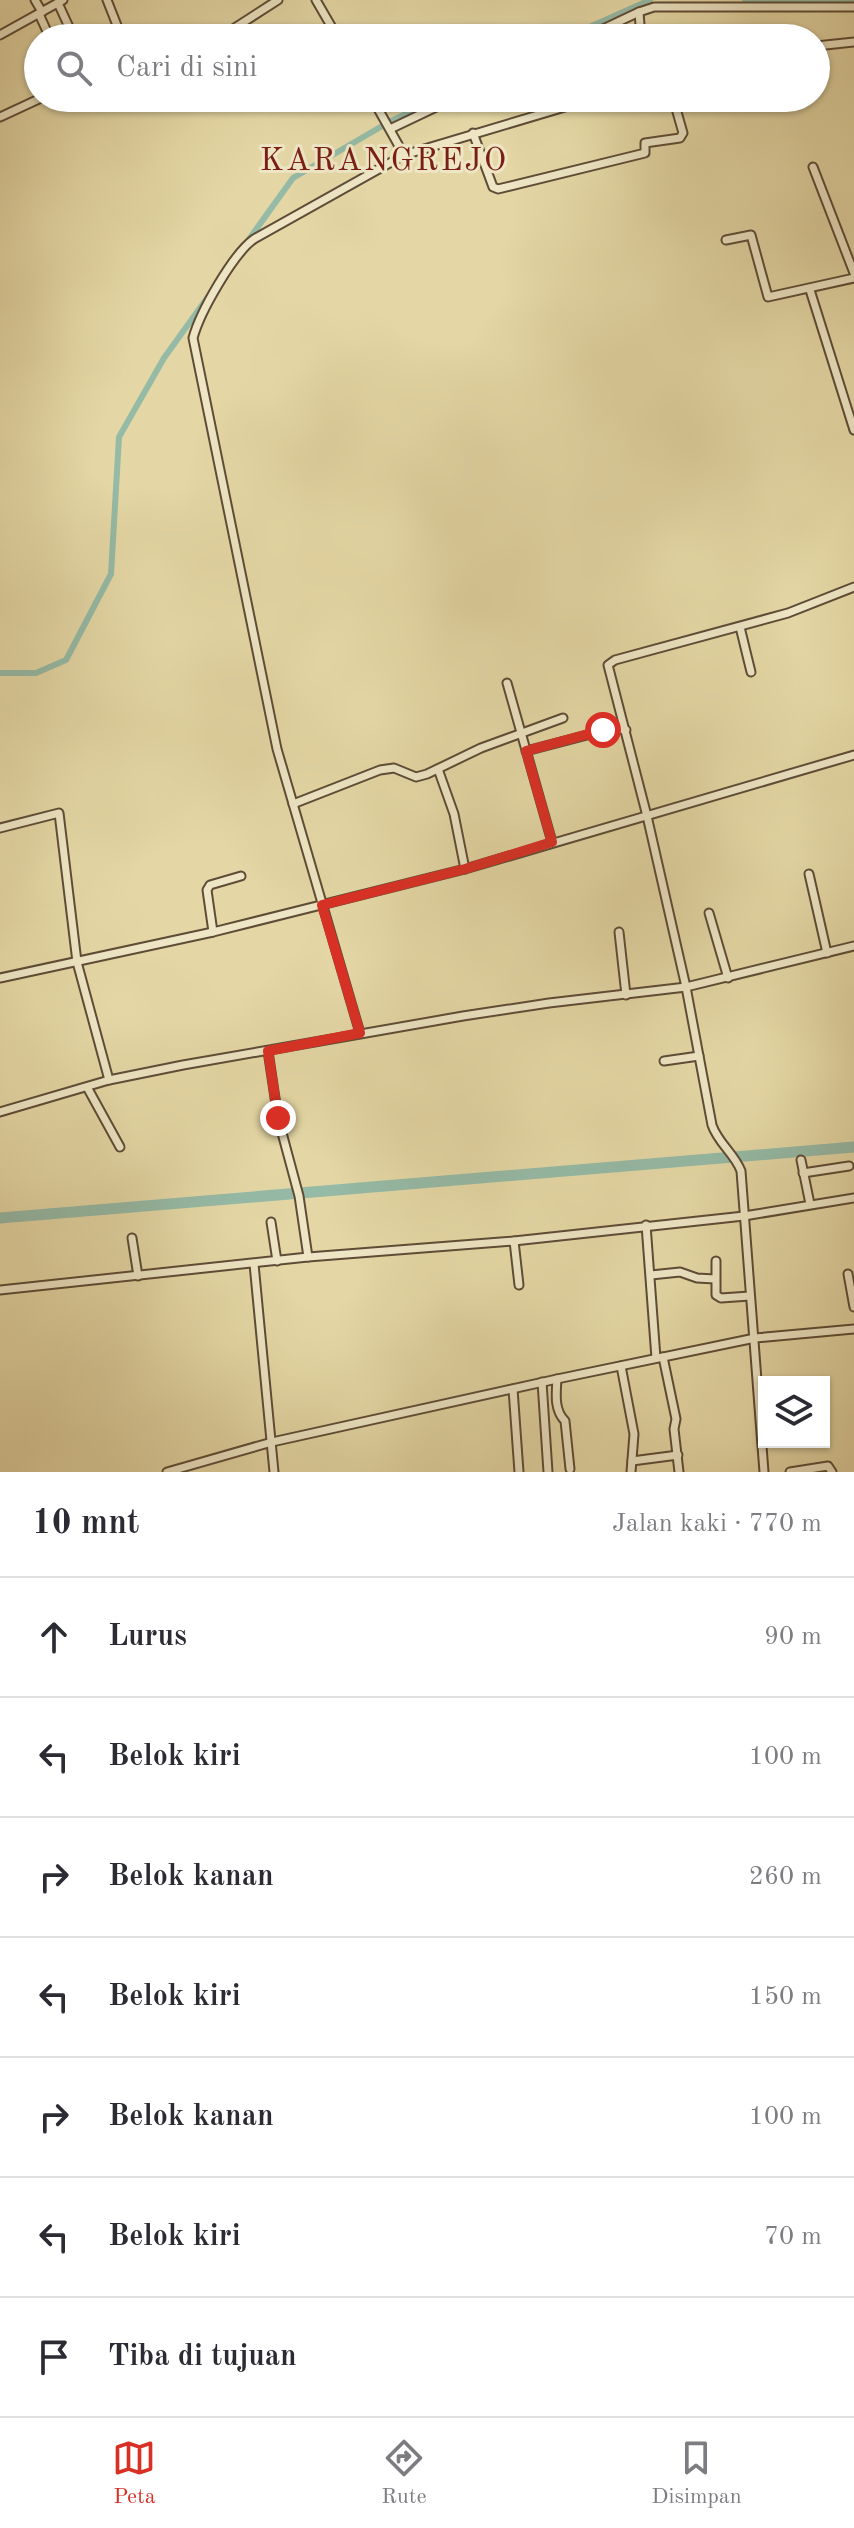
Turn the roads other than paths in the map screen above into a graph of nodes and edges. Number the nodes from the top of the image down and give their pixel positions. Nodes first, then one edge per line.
1 (35, 0) edge
2 (107, 0) edge
3 (278, 0) edge
4 (316, 0) edge
5 (61, 1) edge
6 (854, 7) edge
7 (639, 12) junction
8 (40, 13) junction
9 (44, 24) edge
10 (69, 24) edge
11 (116, 24) edge
12 (241, 24) edge
13 (330, 24) edge
14 (614, 24) edge
15 (640, 24) edge
16 (0, 35) edge
17 (854, 42) edge
18 (830, 45) edge
19 (24, 106) edge
20 (380, 112) edge
21 (422, 112) edge
22 (546, 112) edge
23 (677, 112) edge
24 (0, 117) edge
25 (388, 126) junction
26 (473, 133) junction
27 (404, 155) junction
28 (813, 167) dead end
29 (751, 224) dead end
30 (750, 234) junction
31 (726, 240) dead end
32 (854, 276) edge
33 (810, 290) junction
34 (854, 430) edge
35 (854, 587) edge
36 (740, 627) junction
37 (751, 672) dead end
38 (507, 683) dead end
39 (563, 718) dead end
40 (626, 730) junction
41 (521, 734) junction
42 (526, 751) junction
43 (854, 755) edge
44 (438, 769) junction
45 (293, 804) junction
46 (647, 816) junction
47 (0, 828) edge
48 (552, 842) junction
49 (465, 869) junction
50 (809, 874) dead end
51 (241, 876) dead end
52 (322, 905) junction
53 (709, 913) dead end
54 (213, 932) junction
55 (619, 932) dead end
56 (854, 946) edge
57 (827, 953) junction
58 (77, 962) junction
59 (0, 978) edge
60 (728, 978) junction
61 (686, 987) junction
62 (626, 995) junction
63 (360, 1033) junction
64 (268, 1051) junction
65 (699, 1056) junction
66 (664, 1061) dead end
67 (109, 1080) junction
68 (87, 1087) junction
69 (0, 1112) edge
70 (120, 1147) dead end
71 (801, 1160) dead end
72 (849, 1166) dead end
73 (803, 1173) junction
74 (853, 1198) edge
75 (810, 1204) junction
76 (854, 1208) edge
77 (744, 1216) junction
78 (271, 1222) dead end
79 (646, 1225) junction
80 (132, 1238) dead end
81 (514, 1241) junction
82 (308, 1257) junction
83 (277, 1261) junction
84 (716, 1261) dead end
85 (254, 1264) junction
86 (848, 1274) dead end
87 (651, 1275) junction
88 (138, 1276) junction
89 (715, 1279) junction
90 (519, 1285) dead end
91 (0, 1290) edge
92 (750, 1296) junction
93 (854, 1307) edge
94 (854, 1329) edge
95 (755, 1338) junction
96 (660, 1358) junction
97 (621, 1366) junction
98 (557, 1379) junction
99 (542, 1382) junction
100 (513, 1389) junction
101 (272, 1442) junction
102 (678, 1455) junction
103 (632, 1461) junction
104 (570, 1469) dead end
105 (167, 1472) edge
106 (274, 1472) edge
107 (519, 1472) edge
108 (548, 1472) edge
109 (631, 1472) edge
110 (679, 1472) edge
111 (764, 1472) edge
112 (790, 1472) edge
113 (832, 1472) edge

1 - 8 street
2 - 11 street
3 - 12 street
4 - 13 street
5 - 8 street
5 - 10 street
6 - 7 street
7 - 14 street
7 - 15 street
8 - 9 street
8 - 16 street
17 - 18 street
19 - 24 street
20 - 25 street
21 - 25 street
22 - 26 street
23 - 26 street
25 - 27 street
26 - 27 street
27 - 45 street
28 - 32 street
29 - 30 street
30 - 31 street
30 - 33 street
32 - 33 street
33 - 34 street
35 - 36 street
36 - 37 street
36 - 40 street
38 - 41 street
39 - 41 street
40 - 42 street
40 - 46 street
41 - 42 street
41 - 44 street
42 - 48 street
43 - 46 street
44 - 45 street
44 - 49 street
45 - 52 street
46 - 48 street
46 - 61 street
47 - 58 street
48 - 49 street
49 - 52 street
50 - 57 street
51 - 54 street
52 - 54 street
52 - 63 street
53 - 60 street
54 - 58 street
55 - 62 street
56 - 57 street
57 - 60 street
58 - 59 street
58 - 67 street
60 - 61 street
61 - 62 street
61 - 65 street
62 - 63 street
63 - 64 street
64 - 67 street
64 - 82 street
65 - 66 street
65 - 77 street
67 - 68 street
68 - 69 street
68 - 70 street
71 - 73 street
72 - 73 street
73 - 75 street
74 - 75 street
74 - 76 street
75 - 77 street
77 - 79 street
77 - 92 street
78 - 83 street
79 - 81 street
79 - 87 street
80 - 88 street
81 - 82 street
81 - 90 street
82 - 83 street
83 - 85 street
84 - 89 street
85 - 88 street
85 - 101 street
86 - 93 street
87 - 89 street
87 - 96 street
88 - 91 street
89 - 92 street
92 - 95 street
94 - 95 street
95 - 96 street
95 - 111 street
96 - 97 street
96 - 102 street
97 - 98 street
97 - 103 street
98 - 99 street
98 - 104 street
99 - 100 street
99 - 108 street
100 - 101 street
100 - 107 street
101 - 105 street
101 - 106 street
102 - 103 street
102 - 110 street
103 - 109 street
112 - 113 street

